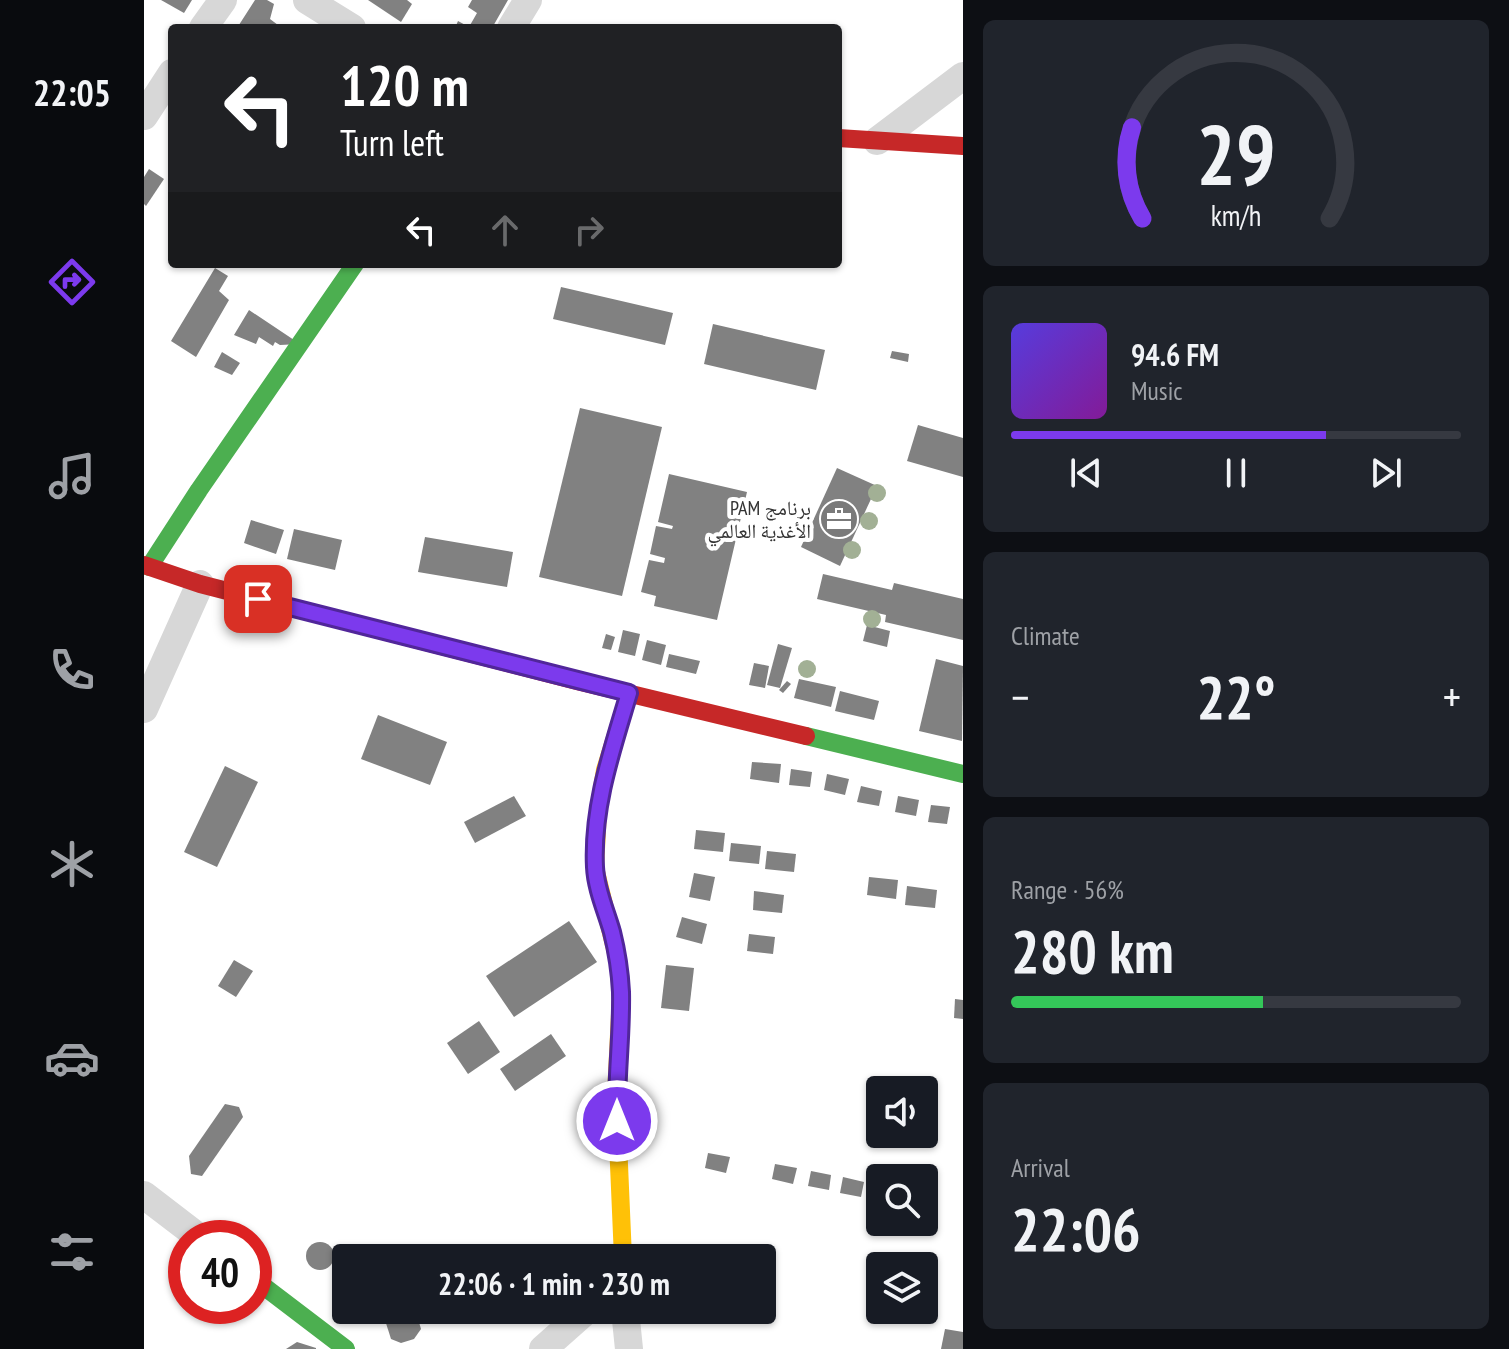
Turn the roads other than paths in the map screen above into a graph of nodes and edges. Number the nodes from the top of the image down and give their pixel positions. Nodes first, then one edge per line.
1 (223, 0) edge
2 (307, 0) edge
3 (528, 0) edge
4 (206, 24) edge
5 (346, 24) edge
6 (513, 24) edge
7 (963, 76) edge
8 (168, 79) edge
9 (144, 116) edge
10 (842, 138) edge
11 (877, 141) junction
12 (963, 146) edge
13 (352, 268) edge
14 (147, 566) edge
15 (200, 584) junction
16 (629, 693) junction
17 (144, 709) edge
18 (963, 774) edge
19 (144, 1195) edge
20 (177, 1220) edge
21 (622, 1244) edge
22 (272, 1293) edge
23 (572, 1324) edge
24 (626, 1324) edge
25 (346, 1349) edge
26 (544, 1349) edge
27 (629, 1349) edge

1 - 4 street
2 - 5 street
3 - 6 street
7 - 11 street
8 - 9 street
10 - 11 main road
11 - 12 main road
13 - 14 main road
14 - 15 main road
15 - 16 main road
15 - 17 street
16 - 18 main road
16 - 21 main road
19 - 20 street
22 - 25 main road
23 - 26 street
24 - 27 street

